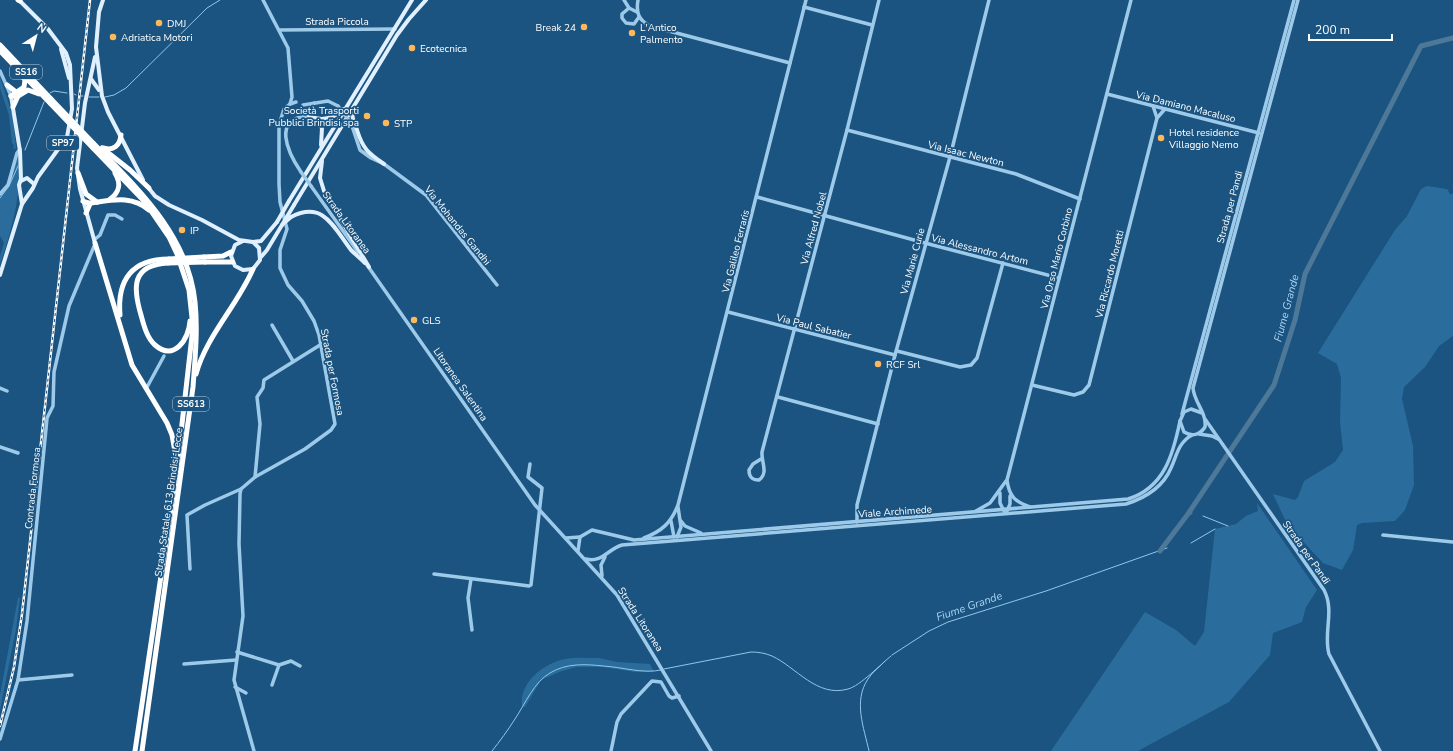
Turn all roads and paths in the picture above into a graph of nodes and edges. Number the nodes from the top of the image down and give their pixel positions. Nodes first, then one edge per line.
1 (19, 0) edge
2 (103, 0) edge
3 (263, 0) edge
4 (412, 0) edge
5 (426, 0) edge
6 (624, 0) edge
7 (638, 0) edge
8 (806, 0) edge
9 (879, 0) edge
10 (989, 0) edge
11 (1131, 0) edge
12 (1294, 0) edge
13 (1298, 0) edge
14 (804, 7) junction
15 (629, 8) junction
16 (637, 12) junction
17 (639, 18) junction
18 (872, 25) junction
19 (395, 29) junction
20 (279, 30) junction
21 (0, 45) edge
22 (96, 47) junction
23 (0, 51) edge
24 (790, 63) junction
25 (15, 67) junction
26 (0, 71) edge
27 (91, 78) junction
28 (99, 82) junction
29 (7, 85) junction
30 (88, 90) junction
31 (17, 94) junction
32 (1107, 94) junction
33 (11, 96) junction
34 (102, 96) junction
35 (292, 97) junction
36 (352, 98) junction
37 (50, 101) junction
38 (296, 102) junction
39 (314, 103) junction
40 (290, 104) junction
41 (354, 104) junction
42 (303, 105) junction
43 (1153, 106) junction
44 (13, 107) junction
45 (1166, 109) junction
46 (309, 110) junction
47 (309, 116) junction
48 (315, 118) junction
49 (1157, 118) junction
50 (352, 121) junction
51 (340, 128) junction
52 (847, 130) junction
53 (1257, 132) junction
54 (1262, 134) junction
55 (121, 135) junction
56 (94, 146) junction
57 (102, 148) junction
58 (20, 149) junction
59 (319, 151) junction
60 (324, 155) junction
61 (950, 157) junction
62 (106, 161) junction
63 (384, 164) joint
64 (21, 168) junction
65 (78, 173) junction
66 (27, 178) junction
67 (21, 181) junction
68 (34, 184) junction
69 (149, 188) junction
70 (20, 189) junction
71 (30, 192) junction
72 (0, 194) edge
73 (757, 197) junction
74 (1080, 199) junction
75 (83, 201) junction
76 (91, 201) junction
77 (108, 201) junction
78 (22, 204) junction
79 (86, 213) junction
80 (825, 215) junction
81 (122, 219) dead end
82 (159, 221) junction
83 (282, 225) junction
84 (243, 241) junction
85 (95, 242) junction
86 (253, 242) junction
87 (925, 243) junction
88 (231, 252) junction
89 (260, 257) junction
90 (205, 259) junction
91 (168, 261) junction
92 (232, 262) junction
93 (1003, 263) junction
94 (369, 267) junction
95 (253, 268) junction
96 (0, 275) edge
97 (1059, 278) junction
98 (497, 286) dead end
99 (190, 306) junction
100 (728, 312) junction
101 (121, 325) junction
102 (272, 325) dead end
103 (794, 329) junction
104 (320, 345) junction
105 (896, 353) junction
106 (164, 356) dead end
107 (294, 361) junction
108 (1032, 385) junction
109 (193, 387) junction
110 (0, 388) edge
111 (146, 389) junction
112 (8, 391) dead end
113 (778, 397) junction
114 (1202, 413) junction
115 (1180, 419) junction
116 (1205, 419) junction
117 (878, 424) junction
118 (1194, 435) junction
119 (1220, 441) junction
120 (0, 447) edge
121 (18, 453) dead end
122 (761, 459) junction
123 (530, 464) dead end
124 (177, 468) junction
125 (255, 477) junction
126 (1007, 480) junction
127 (241, 489) junction
128 (1000, 492) junction
129 (1010, 495) junction
130 (678, 505) junction
131 (1033, 507) junction
132 (539, 510) junction
133 (1003, 510) junction
134 (1008, 510) junction
135 (969, 513) junction
136 (1006, 514) junction
137 (680, 520) junction
138 (671, 521) junction
139 (856, 522) junction
140 (856, 526) junction
141 (705, 534) junction
142 (1383, 535) dead end
143 (580, 537) junction
144 (566, 538) junction
145 (675, 538) junction
146 (640, 539) junction
147 (1453, 542) edge
148 (578, 551) junction
149 (605, 556) junction
150 (585, 559) junction
151 (190, 569) dead end
152 (434, 574) dead end
153 (602, 577) junction
154 (471, 579) junction
155 (472, 630) dead end
156 (237, 652) junction
157 (236, 660) junction
158 (184, 664) dead end
159 (279, 665) junction
160 (300, 666) dead end
161 (72, 675) dead end
162 (18, 680) junction
163 (272, 685) dead end
164 (235, 687) junction
165 (246, 694) dead end
166 (679, 696) junction
167 (0, 739) edge
168 (135, 751) edge
169 (142, 751) edge
170 (254, 751) edge
171 (611, 751) edge
172 (711, 751) edge
173 (1380, 751) edge

1 - 68 main road, SP97
2 - 22 main road
3 - 20 street
4 - 19 main road
5 - 41 main road
6 - 15 street
7 - 16 street
8 - 14 street, Via Galileo Ferraris
9 - 18 street, Via Alfred Nobel
10 - 61 street, Via Marie Curie
11 - 32 street, Via Orso Mario Corbino
12 - 53 street, Strada per Pandi
13 - 54 street, Strada per Pandi
14 - 18 street
14 - 24 street, Via Galileo Ferraris
15 - 16 street
15 - 17 street
16 - 17 street
17 - 24 street
18 - 52 street, Via Alfred Nobel
19 - 20 street, Strada Piccola
19 - 36 main road
20 - 35 street
21 - 37 highway, SS16
22 - 27 main road
22 - 28 main road
23 - 25 highway, SS16
24 - 73 street, Via Galileo Ferraris
25 - 31 highway, SS16
25 - 37 highway, SS16
26 - 29 street
27 - 28 main road
27 - 30 main road
27 - 34 main road
28 - 34 main road
29 - 31 highway, SS16
29 - 33 street
30 - 34 main road
30 - 65 main road
31 - 33 highway, SS16
31 - 37 highway, SS16
31 - 44 highway, SS16
32 - 43 street, Via Damiano Macaluso
32 - 74 street, Via Orso Mario Corbino
33 - 44 main road
34 - 55 main road
35 - 38 street
35 - 40 street, Strada per Formosa
36 - 48 main road
36 - 59 main road
37 - 56 highway, SS16, bridge
38 - 40 street
38 - 42 street
39 - 42 street
39 - 46 street
39 - 50 street, bridge
40 - 104 street, Strada per Formosa
41 - 50 main road
41 - 51 main road
42 - 46 street
43 - 45 street, Via Damiano Macaluso
43 - 49 street
44 - 58 main road
45 - 49 street
45 - 53 street, Via Damiano Macaluso
46 - 47 street
47 - 48 main road
47 - 94 street, Strada Litoranea, bridge
48 - 59 main road
49 - 108 street, Via Riccardo Moretti
50 - 51 main road
50 - 63 main road
51 - 60 main road
52 - 61 street, Via Isaac Newton
52 - 80 street, Via Alfred Nobel
53 - 54 street, Via Damiano Macaluso
53 - 115 street, Strada per Pandi
54 - 114 street, Strada per Pandi
55 - 57 highway
55 - 69 main road
56 - 57 highway
56 - 62 highway, Strada Statale 613 Brindisi-Lecce / SS613
56 - 109 highway, Strada Statale 613 Brindisi-Lecce / SS613
57 - 69 highway
58 - 64 main road
58 - 72 street
59 - 86 main road, bridge
60 - 83 main road, bridge
60 - 94 main road
61 - 74 street, Via Isaac Newton
61 - 87 street, Via Marie Curie
62 - 77 highway
62 - 82 highway, Strada Statale 613 Brindisi-Lecce / SS613
63 - 98 street, Via Mohandas Gandhi
64 - 66 main road
64 - 67 main road
65 - 75 main road
65 - 76 highway
66 - 67 main road
66 - 68 main road
67 - 70 main road
68 - 71 main road
69 - 84 main road
70 - 71 main road
70 - 78 main road
71 - 78 main road
73 - 80 street, Via Alessandro Artom
73 - 100 street, Via Galileo Ferraris
74 - 97 street, Via Orso Mario Corbino
75 - 76 highway
75 - 79 main road
76 - 77 highway
76 - 79 highway
77 - 82 highway
78 - 96 main road
79 - 85 main road
80 - 87 street, Via Alessandro Artom
80 - 103 street, Via Alfred Nobel
81 - 85 street, Contrada Formosa
82 - 99 highway, Strada Statale 613 Brindisi-Lecce / SS613
83 - 89 main road
83 - 94 main road, bridge
84 - 86 main road
84 - 88 main road
85 - 101 highway
85 - 162 street, Contrada Formosa
86 - 89 main road
87 - 93 street, Via Alessandro Artom
87 - 105 street, Via Marie Curie
88 - 90 highway
88 - 92 main road
89 - 95 main road
90 - 91 highway, bridge
90 - 92 highway
91 - 99 highway
91 - 101 highway
92 - 95 main road
93 - 97 street, Via Alessandro Artom
93 - 105 street, Via Paul Sabatier
94 - 132 street, Litoranea Salentina
95 - 109 highway
97 - 108 street, Via Orso Mario Corbino
99 - 124 highway, Strada Statale 613 Brindisi-Lecce / SS613
100 - 103 street, Via Paul Sabatier
100 - 130 street, Via Galileo Ferraris
101 - 111 highway
102 - 107 street
103 - 105 street, Via Paul Sabatier
103 - 113 street, Via Alfred Nobel
104 - 107 street
104 - 125 street, Strada per Formosa
105 - 117 street, Via Marie Curie
106 - 111 street
107 - 125 street
108 - 126 street, Via Orso Mario Corbino
109 - 169 highway, Strada Statale 613 Brindisi-Lecce / SS613
110 - 112 street
111 - 124 highway
113 - 117 street
113 - 122 street, Via Alfred Nobel
114 - 115 street
114 - 116 street, Strada per Pandi
115 - 118 street
115 - 131 street, Viale Archimede
116 - 118 street
116 - 119 street, Strada per Pandi
117 - 139 street, Via Marie Curie
118 - 119 street
118 - 136 street, Viale Archimede
119 - 173 street, Strada per Pandi
120 - 121 street
122 - 122 street, Via Alfred Nobel
123 - 132 street
124 - 168 highway, Strada Statale 613 Brindisi-Lecce / SS613
125 - 127 street, Strada per Formosa
126 - 128 street
126 - 129 street, Via Orso Mario Corbino
127 - 151 street, Strada per Formosa
127 - 156 street
128 - 133 street
128 - 135 street
129 - 131 street
129 - 134 street, Via Orso Mario Corbino
130 - 137 street, Via Galileo Ferraris
130 - 138 street, Via Galileo Ferraris
131 - 134 street, Viale Archimede
132 - 144 street, Strada Litoranea
132 - 154 street
133 - 134 street, Viale Archimede
133 - 135 street, Viale Archimede
133 - 136 street
134 - 136 street, Via Orso Mario Corbino
135 - 139 street, Viale Archimede
136 - 140 street, Viale Archimede
137 - 141 street
137 - 145 street, Via Galileo Ferraris
138 - 145 street
138 - 146 street, Via Galileo Ferraris
139 - 140 street, Via Marie Curie
139 - 141 street, Viale Archimede
140 - 145 street, Viale Archimede
141 - 145 street, Viale Archimede
142 - 147 street
143 - 144 street, Viale Archimede
143 - 146 street, Viale Archimede
143 - 148 street
144 - 148 street, Strada Litoranea
145 - 146 street, Viale Archimede
145 - 149 street, Viale Archimede
148 - 150 street, Strada Litoranea
149 - 150 street, Viale Archimede
149 - 153 street
150 - 153 street, Strada Litoranea
152 - 154 street
153 - 166 street, Strada Litoranea
154 - 155 street
156 - 157 street
156 - 159 street
157 - 158 street
157 - 164 street
159 - 160 street
159 - 163 street
161 - 162 street
162 - 167 street, Contrada Formosa
164 - 165 street
164 - 170 street
166 - 171 street
166 - 172 street, Strada Litoranea

